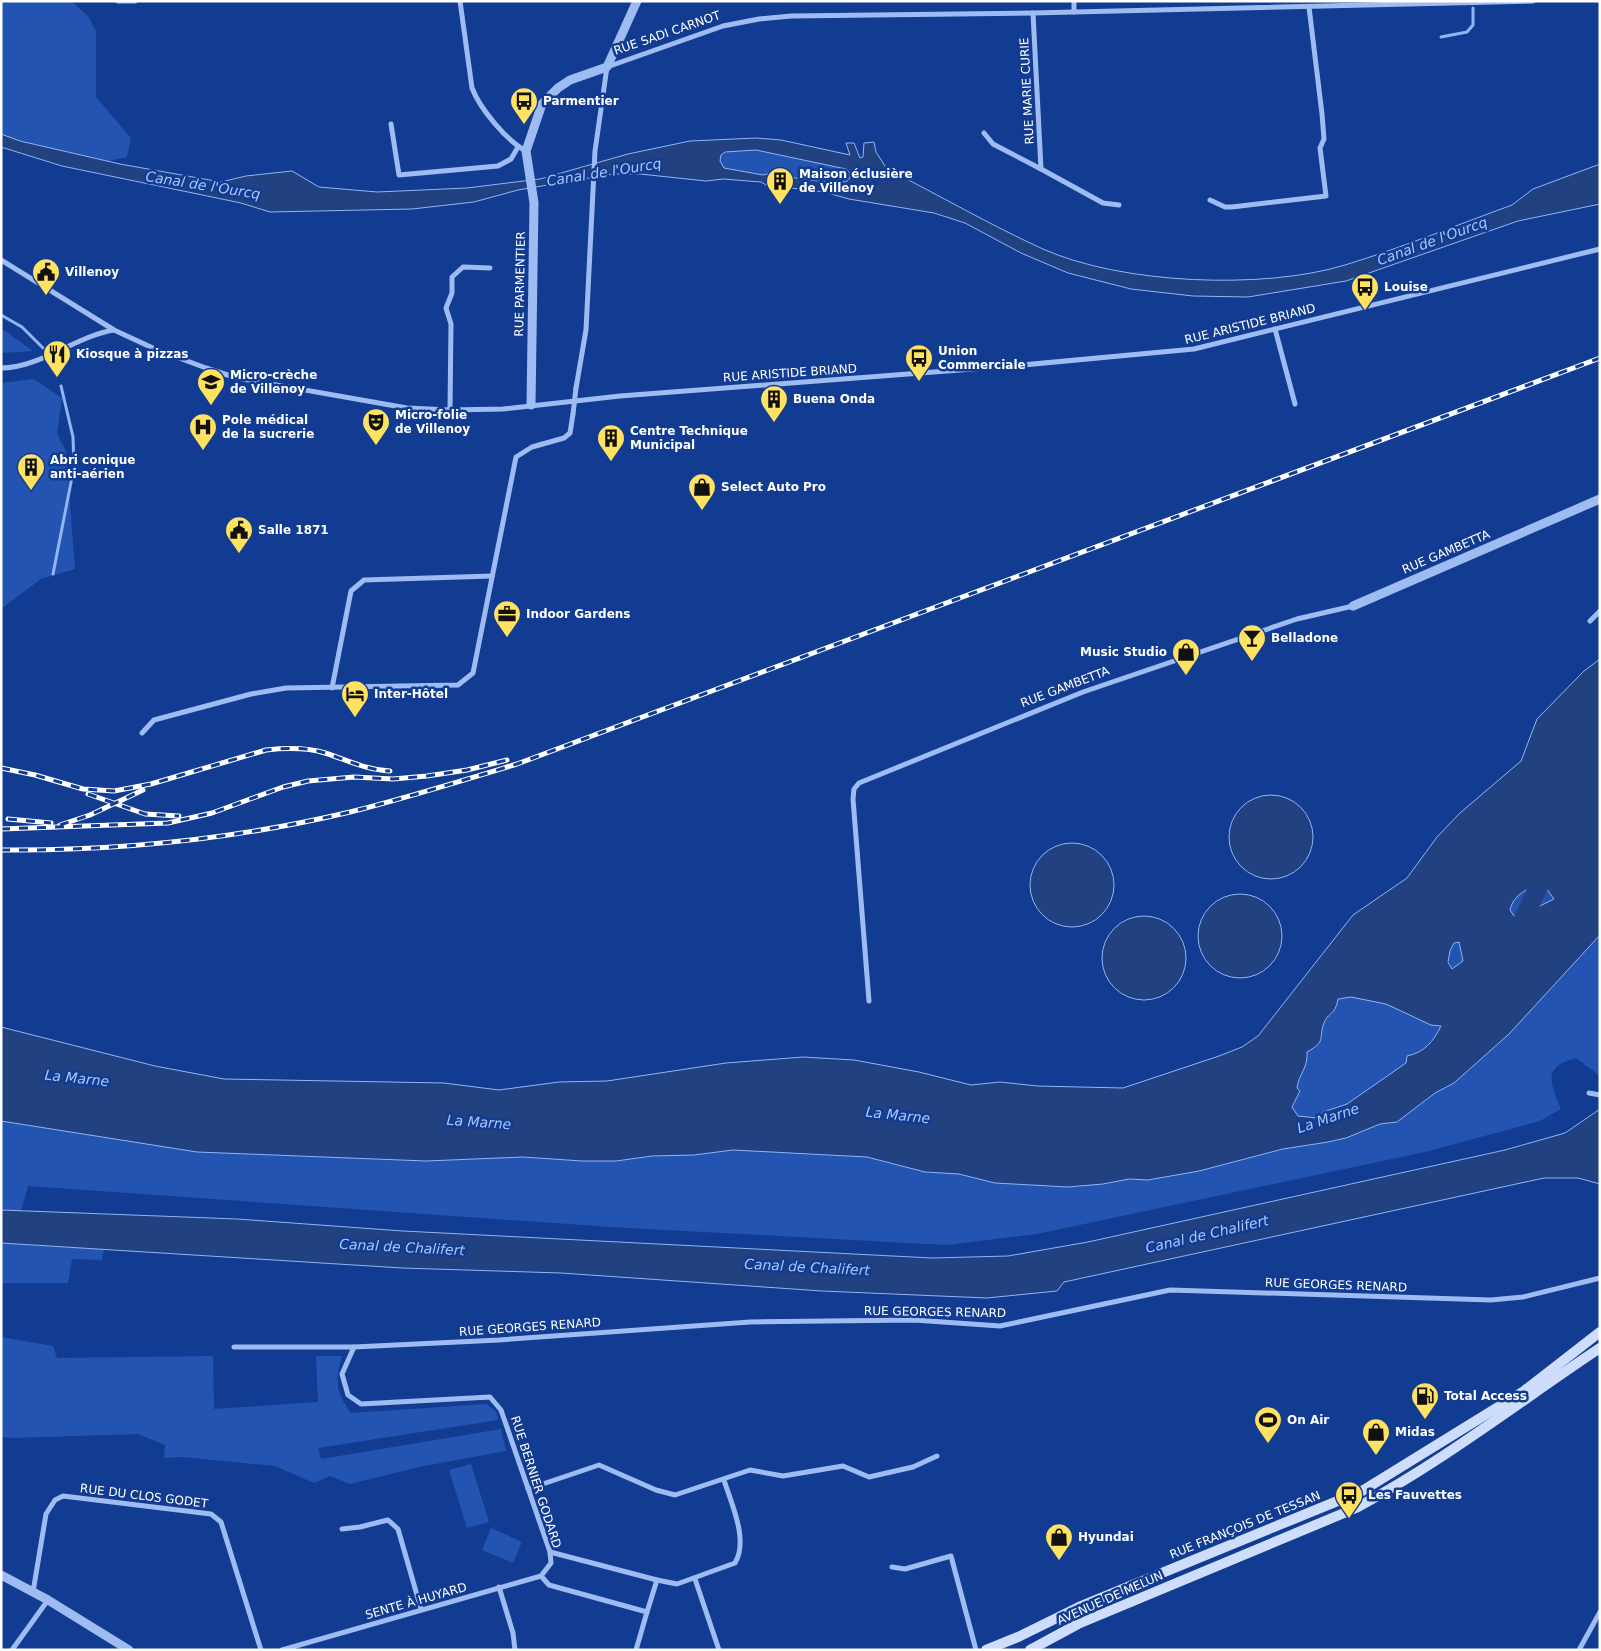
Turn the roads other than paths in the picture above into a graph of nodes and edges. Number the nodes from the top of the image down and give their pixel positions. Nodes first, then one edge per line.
1 (118, 1) edge
2 (134, 1) edge
3 (460, 1) edge
4 (637, 1) edge
5 (1074, 1) edge
6 (1533, 1) edge
7 (1460, 2) edge
8 (1309, 6) junction
9 (1074, 12) junction
10 (1033, 13) junction
11 (607, 67) junction
12 (391, 124) dead end
13 (984, 133) dead end
14 (522, 149) junction
15 (527, 164) joint
16 (1041, 168) junction
17 (1210, 200) dead end
18 (1119, 205) dead end
19 (1600, 249) edge
20 (1, 260) edge
21 (490, 268) dead end
22 (1275, 329) junction
23 (114, 330) junction
24 (1, 368) edge
25 (1295, 404) dead end
26 (531, 405) junction
27 (450, 410) junction
28 (1600, 499) edge
29 (492, 576) junction
30 (1353, 606) joint
31 (1600, 611) edge
32 (1590, 621) dead end
33 (332, 688) junction
34 (142, 733) dead end
35 (869, 1001) dead end
36 (1589, 1093) dead end
37 (1600, 1095) edge
38 (1600, 1278) edge
39 (1600, 1332) edge
40 (234, 1347) dead end
41 (354, 1347) junction
42 (1600, 1348) edge
43 (937, 1456) dead end
44 (724, 1480) junction
45 (528, 1489) junction
46 (342, 1529) dead end
47 (1284, 1538) joint
48 (550, 1552) junction
49 (892, 1567) dead end
50 (1, 1575) edge
51 (541, 1576) junction
52 (695, 1579) junction
53 (657, 1580) junction
54 (499, 1588) junction
55 (33, 1592) junction
56 (48, 1600) junction
57 (421, 1609) junction
58 (647, 1612) junction
59 (1600, 1612) edge
60 (1047, 1641) junction
61 (12, 1650) edge
62 (129, 1650) edge
63 (261, 1650) edge
64 (282, 1650) edge
65 (515, 1650) edge
66 (636, 1650) edge
67 (719, 1650) edge
68 (976, 1650) edge
69 (986, 1650) edge
70 (1030, 1650) edge
71 (1041, 1650) edge
72 (1579, 1650) edge

1 - 2 street
3 - 14 street
4 - 11 street
5 - 9 street
6 - 7 street, RUE SADI CARNOT
7 - 8 street, RUE SADI CARNOT
8 - 9 street, RUE SADI CARNOT
8 - 17 street
9 - 10 street, RUE SADI CARNOT
10 - 11 street, RUE SADI CARNOT
10 - 16 street, RUE MARIE CURIE
11 - 14 street, RUE SADI CARNOT
11 - 29 street, bridge
12 - 14 street
13 - 16 street, RUE MARIE CURIE
14 - 15 street, RUE SADI CARNOT
15 - 26 street, RUE PARMENTIER
16 - 18 street, RUE MARIE CURIE
19 - 22 street, RUE ARISTIDE BRIAND
20 - 23 street, RUE ARISTIDE BRIAND
21 - 27 street
22 - 25 street
22 - 26 street, RUE ARISTIDE BRIAND
23 - 24 street
23 - 27 street, RUE ARISTIDE BRIAND
26 - 27 street, RUE ARISTIDE BRIAND
28 - 30 street, RUE GAMBETTA
29 - 33 street
29 - 33 street
30 - 35 street, RUE GAMBETTA
31 - 32 street
33 - 34 street
36 - 37 street
38 - 41 street, RUE GEORGES RENARD
39 - 69 main road, RUE FRANÇOIS DE TESSAN
40 - 41 street, RUE GEORGES RENARD
41 - 45 street, RUE BERNIER GODARD
42 - 47 main road, RUE FRANÇOIS DE TESSAN
43 - 44 street
44 - 45 street
44 - 52 street
45 - 48 street, RUE BERNIER GODARD
46 - 57 street
47 - 60 main road, AVENUE DE MELUN
48 - 51 street, RUE BERNIER GODARD
48 - 53 street
49 - 68 street
50 - 55 street
51 - 54 street, SENTE À HUYARD
51 - 58 street
52 - 53 street
52 - 67 street
53 - 58 street
54 - 57 street, SENTE À HUYARD
54 - 65 street
55 - 56 street
55 - 63 street, RUE DU CLOS GODET
56 - 61 street
56 - 62 street
57 - 64 street, SENTE À HUYARD
58 - 66 street
59 - 72 street
60 - 70 main road, AVENUE DE MELUN
60 - 71 street

